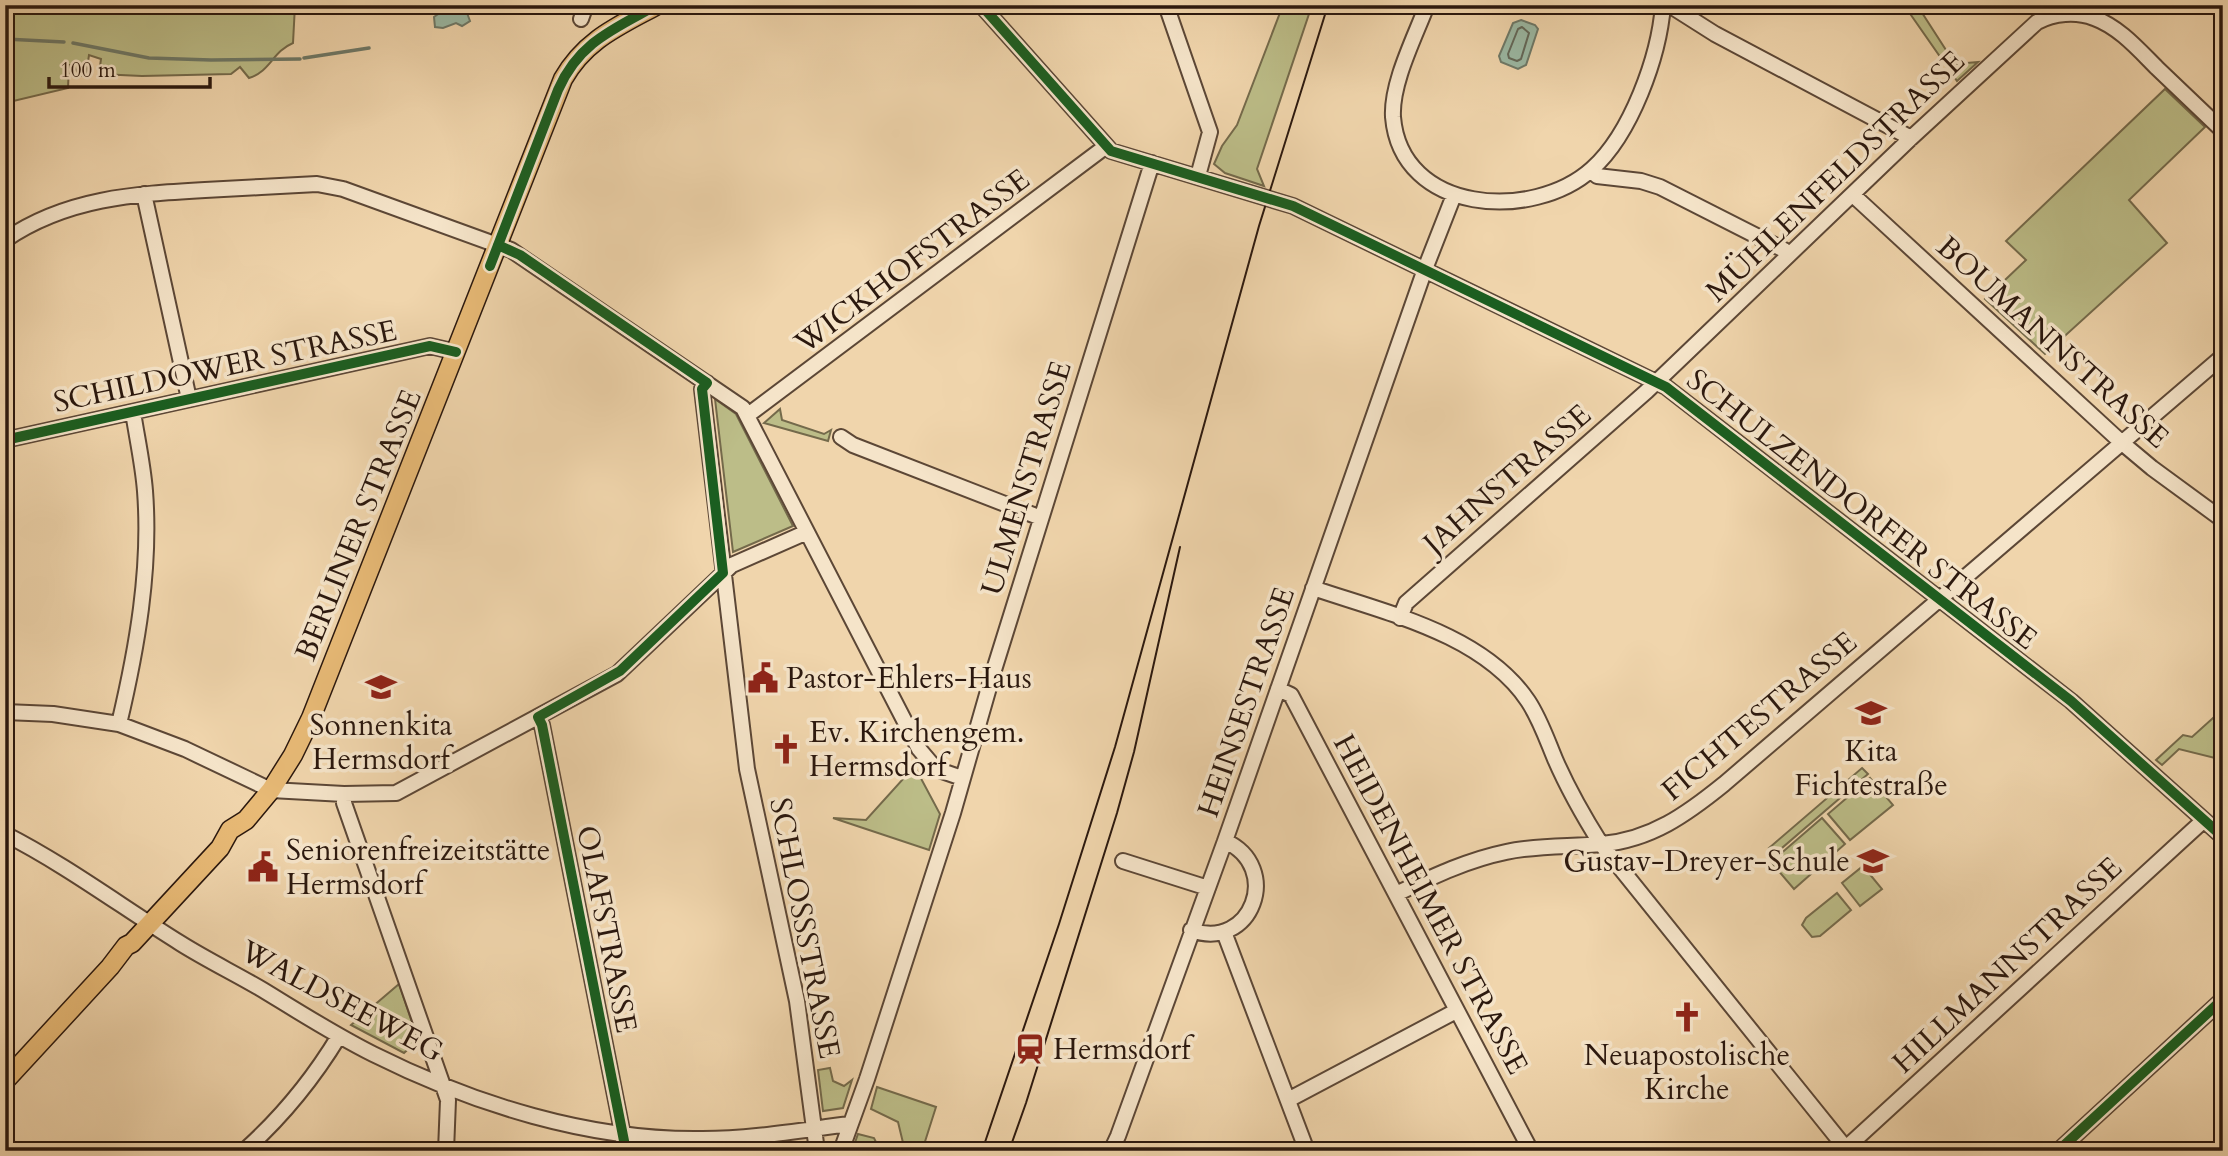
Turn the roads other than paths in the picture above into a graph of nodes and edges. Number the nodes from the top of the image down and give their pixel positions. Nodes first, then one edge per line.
1 (657, 5) edge
2 (981, 5) edge
3 (1166, 5) edge
4 (1426, 5) edge
5 (1663, 5) edge
6 (2223, 131) edge
7 (1911, 138) junction
8 (1105, 147) junction
9 (1152, 163) junction
10 (1591, 170) junction
11 (1201, 177) junction
12 (144, 194) junction
13 (1853, 194) junction
14 (1454, 195) junction
15 (5, 240) edge
16 (498, 246) junction
17 (1789, 255) junction
18 (1425, 269) junction
19 (456, 352) junction
20 (2223, 356) edge
21 (707, 383) junction
22 (1655, 383) junction
23 (189, 399) junction
24 (132, 412) junction
25 (748, 415) junction
26 (841, 437) dead end
27 (5, 440) edge
28 (2121, 442) junction
29 (1041, 518) junction
30 (2223, 520) edge
31 (807, 532) junction
32 (723, 573) junction
33 (1313, 588) junction
34 (1938, 599) junction
35 (1400, 618) junction
36 (1278, 689) junction
37 (5, 712) edge
38 (538, 717) junction
39 (119, 724) junction
40 (962, 778) junction
41 (271, 790) junction
42 (344, 794) junction
43 (2204, 820) junction
44 (5, 834) edge
45 (2223, 837) edge
46 (1225, 841) junction
47 (1601, 844) junction
48 (1123, 861) dead end
49 (1208, 888) junction
50 (1396, 894) junction
51 (150, 924) junction
52 (1191, 930) junction
53 (1224, 932) junction
54 (2223, 999) edge
55 (1456, 1010) junction
56 (339, 1035) junction
57 (5, 1081) edge
58 (443, 1085) junction
59 (1288, 1100) junction
60 (850, 1124) junction
61 (814, 1128) junction
62 (623, 1133) junction
63 (5, 1146) edge
64 (1847, 1149) edge
65 (11, 1151) edge
66 (244, 1151) edge
67 (446, 1151) edge
68 (626, 1151) edge
69 (817, 1151) edge
70 (841, 1151) edge
71 (1111, 1151) edge
72 (1307, 1151) edge
73 (1531, 1151) edge
74 (2058, 1151) edge

1 - 16 main road, BERLINER STRASSE
2 - 8 street
3 - 11 street
4 - 14 street
5 - 7 street
5 - 10 street
6 - 7 street, MÜHLENFELDSTRASSE
7 - 13 street, MÜHLENFELDSTRASSE
8 - 9 street, SCHULZENDORFER STRASSE
8 - 25 street, WICKHOFSTRASSE
9 - 11 street, SCHULZENDORFER STRASSE
9 - 29 street, ULMENSTRASSE
10 - 14 street
10 - 17 street
11 - 18 street, SCHULZENDORFER STRASSE
12 - 15 street
12 - 16 street
12 - 23 street
13 - 17 street, MÜHLENFELDSTRASSE
13 - 28 street, BOUMANNSTRASSE
14 - 18 street, HEINSESTRASSE
16 - 19 main road, BERLINER STRASSE
16 - 21 street
17 - 22 street, MÜHLENFELDSTRASSE
18 - 22 street, SCHULZENDORFER STRASSE
18 - 33 street, HEINSESTRASSE
19 - 23 street, SCHILDOWER STRASSE
19 - 41 main road, BERLINER STRASSE
20 - 28 street, FICHTESTRASSE
21 - 25 street
21 - 32 street, SCHLOSSSTRASSE
22 - 34 street, SCHULZENDORFER STRASSE
22 - 35 street, JAHNSTRASSE
23 - 24 street, SCHILDOWER STRASSE
24 - 27 street, SCHILDOWER STRASSE
24 - 39 street
25 - 31 street
26 - 29 street
28 - 30 street, BOUMANNSTRASSE
28 - 34 street, FICHTESTRASSE
29 - 40 street, ULMENSTRASSE
31 - 32 street
31 - 40 street
32 - 38 street
32 - 61 street, SCHLOSSSTRASSE
33 - 35 street
33 - 36 street, HEINSESTRASSE
34 - 43 street, SCHULZENDORFER STRASSE
34 - 47 street, FICHTESTRASSE
35 - 47 street
36 - 46 street, HEINSESTRASSE
36 - 50 street, HEIDENHEIMER STRASSE
37 - 39 street
38 - 42 street
38 - 62 street, OLAFSTRASSE
39 - 41 street
40 - 60 street, ULMENSTRASSE
41 - 42 street
41 - 51 main road, BERLINER STRASSE
42 - 58 street
43 - 45 street, SCHULZENDORFER STRASSE
43 - 64 street, HILLMANNSTRASSE
44 - 51 street, WALDSEEWEG
46 - 49 street, HEINSESTRASSE
46 - 53 street
47 - 50 street, FICHTESTRASSE
47 - 64 street
48 - 49 street
49 - 52 street, HEINSESTRASSE
50 - 55 street, HEIDENHEIMER STRASSE
51 - 56 street, WALDSEEWEG
51 - 57 main road, BERLINER STRASSE
52 - 53 street
52 - 71 street, HEINSESTRASSE
53 - 59 street
54 - 74 street
55 - 59 street
55 - 73 street, HEIDENHEIMER STRASSE
56 - 58 street, WALDSEEWEG
56 - 66 street
58 - 62 street, WALDSEEWEG
58 - 67 street
59 - 72 street
60 - 61 street, WALDSEEWEG
60 - 70 street, ULMENSTRASSE
61 - 62 street, WALDSEEWEG
61 - 69 street, SCHLOSSSTRASSE
62 - 68 street, OLAFSTRASSE
63 - 65 main road

